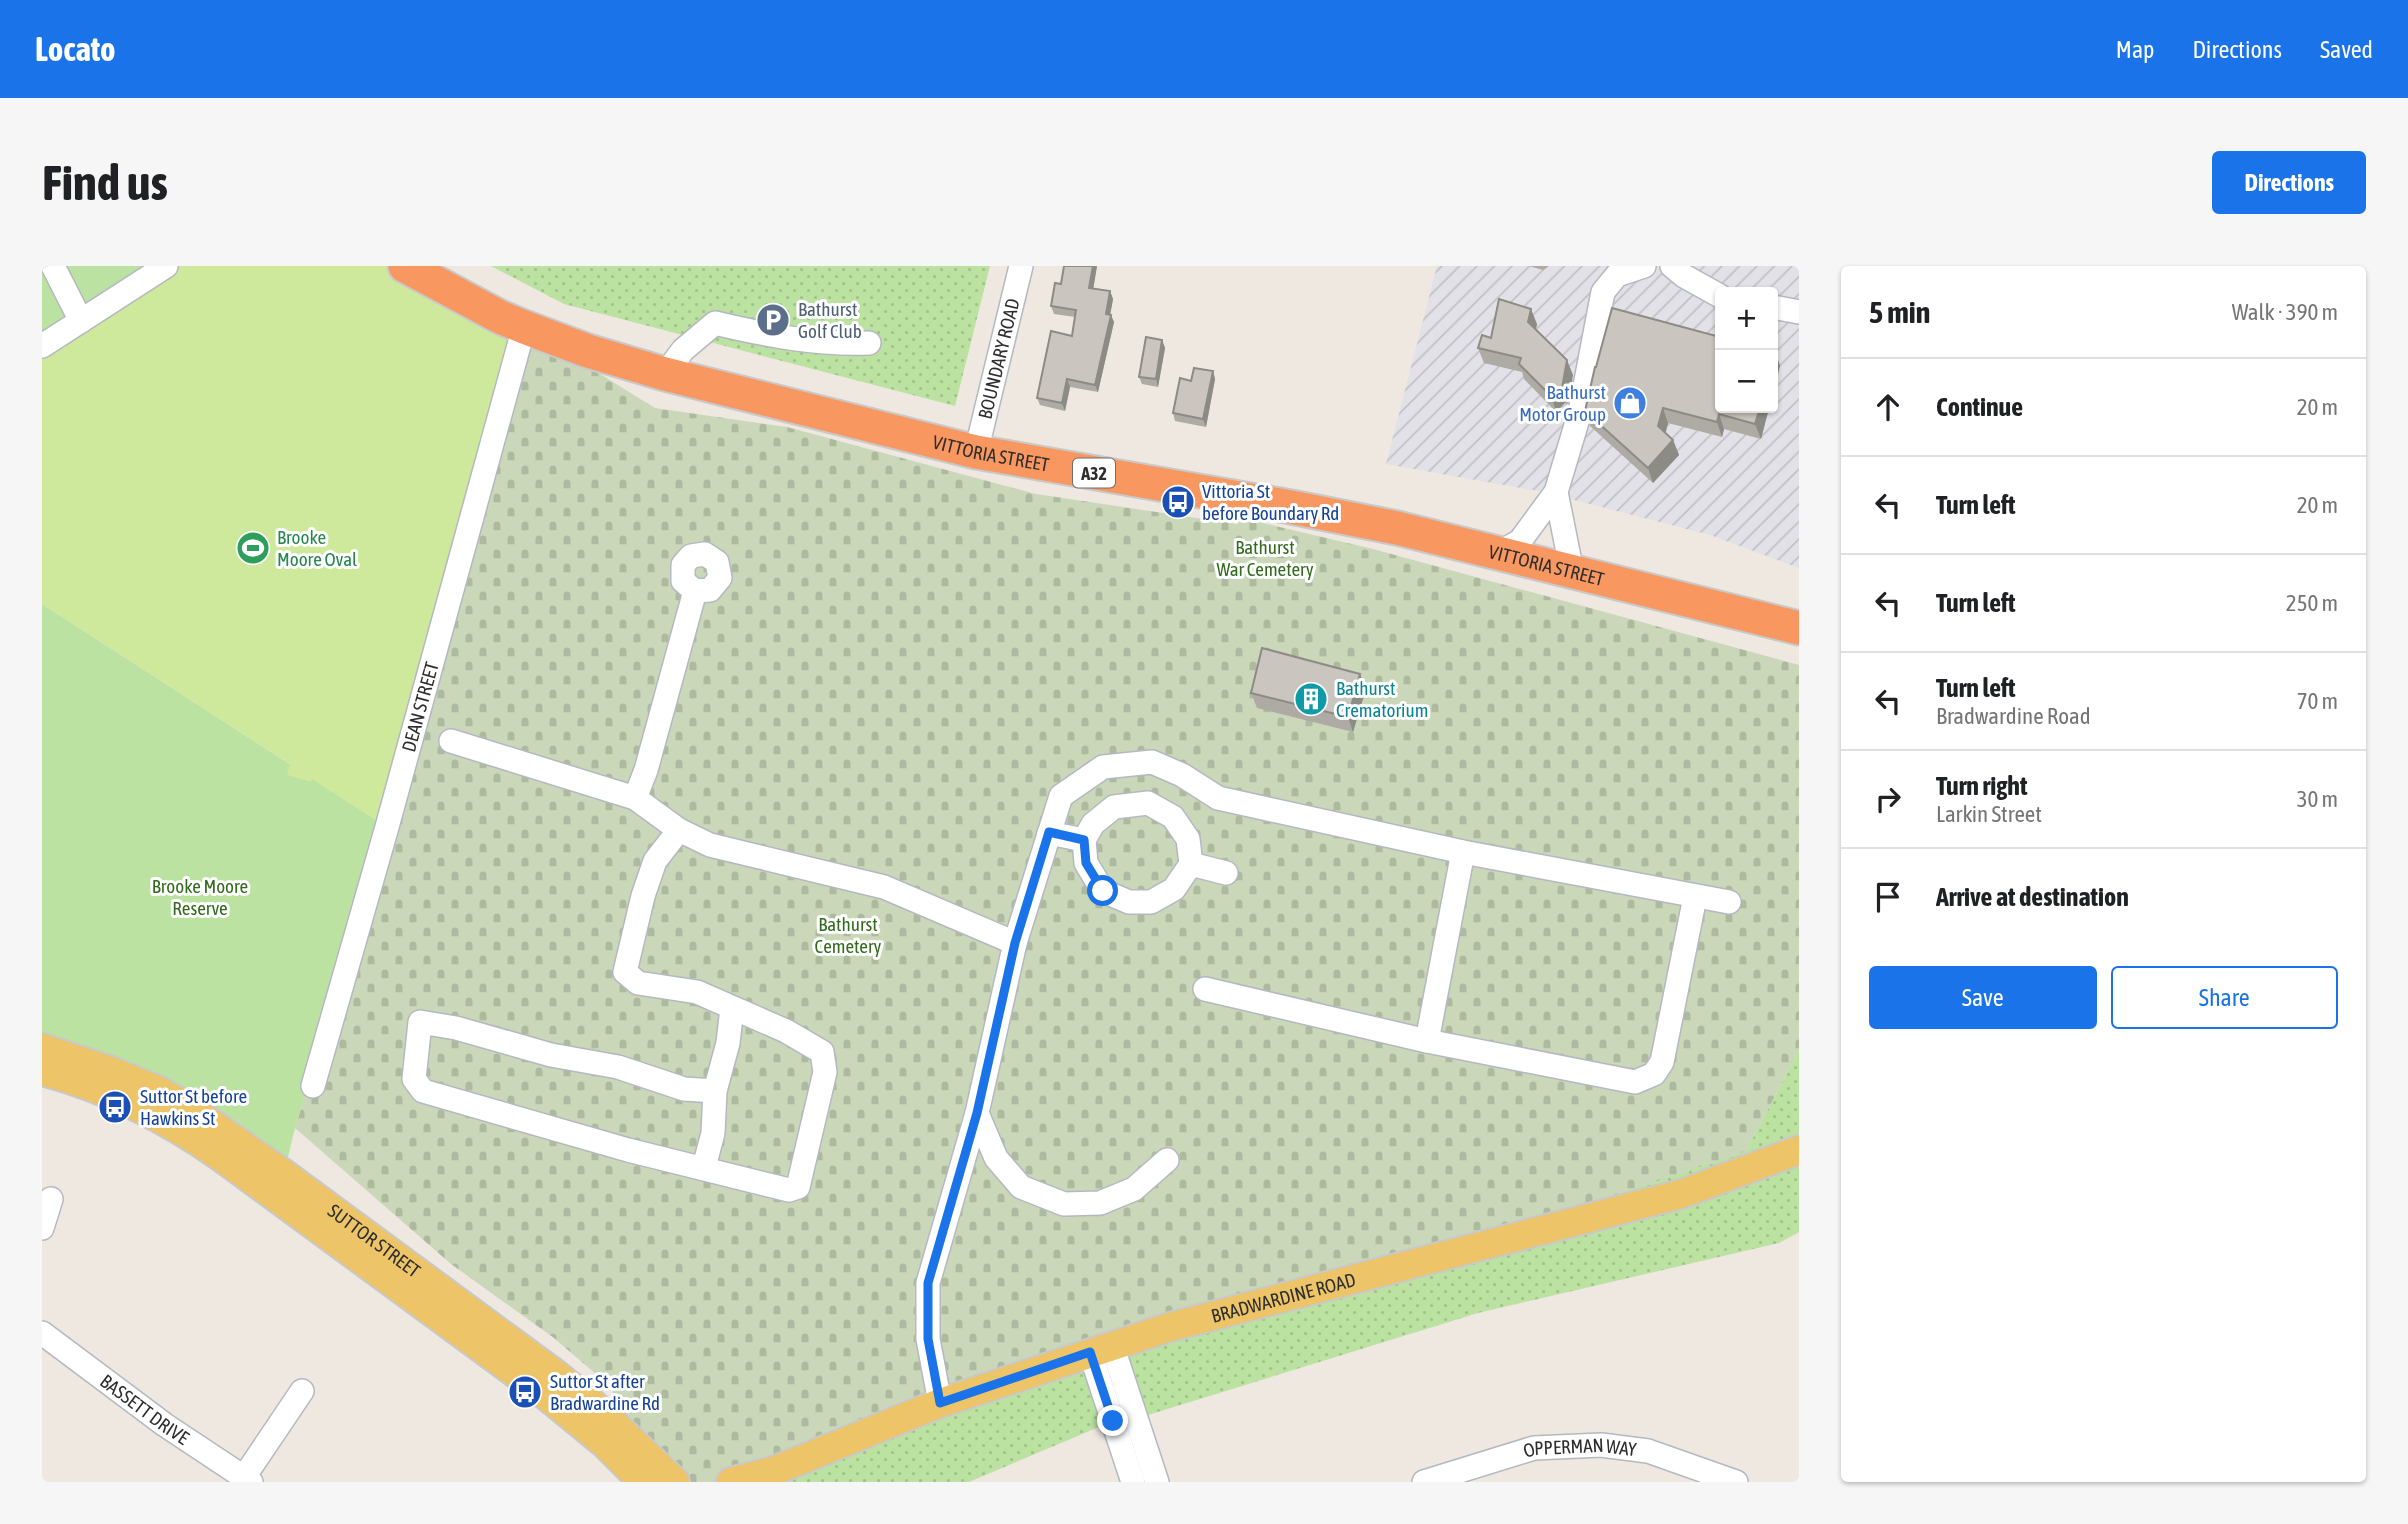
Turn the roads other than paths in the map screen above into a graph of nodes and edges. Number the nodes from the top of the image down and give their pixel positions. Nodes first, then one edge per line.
1 (53, 266) edge
2 (166, 266) edge
3 (405, 266) edge
4 (1021, 266) edge
5 (1644, 266) edge
6 (1672, 266) edge
7 (1715, 293) edge
8 (1778, 308) edge
9 (1799, 313) edge
10 (81, 321) junction
11 (524, 327) junction
12 (869, 344) dead end
13 (42, 346) edge
14 (665, 374) junction
15 (976, 452) junction
16 (1556, 492) junction
17 (1499, 553) junction
18 (1572, 572) junction
19 (695, 591) dead end
20 (1799, 628) edge
21 (451, 741) dead end
22 (635, 798) junction
23 (679, 830) junction
24 (1049, 832) junction
25 (1084, 840) junction
26 (1463, 852) junction
27 (1191, 864) junction
28 (1226, 873) dead end
29 (1695, 897) junction
30 (1729, 902) dead end
31 (1015, 943) junction
32 (1205, 989) dead end
33 (732, 1007) junction
34 (1427, 1041) junction
35 (42, 1048) edge
36 (42, 1071) edge
37 (313, 1086) dead end
38 (715, 1091) junction
39 (977, 1113) junction
40 (1799, 1150) edge
41 (1167, 1160) dead end
42 (704, 1167) junction
43 (51, 1199) dead end
44 (42, 1228) edge
45 (42, 1333) edge
46 (1101, 1349) junction
47 (302, 1391) dead end
48 (940, 1403) junction
49 (604, 1444) junction
50 (765, 1478) edge
51 (248, 1480) edge
52 (618, 1482) edge
53 (643, 1482) edge
54 (675, 1482) edge
55 (731, 1482) edge
56 (1133, 1482) edge
57 (1157, 1482) edge
58 (1424, 1482) edge
59 (1736, 1482) edge

1 - 10 street
2 - 10 street
3 - 11 highway, VITTORIA STREET / A32
4 - 15 street, BOUNDARY ROAD
5 - 16 street
6 - 7 street
8 - 9 street
10 - 13 street
11 - 14 highway, VITTORIA STREET / A32
11 - 37 street, DEAN STREET
12 - 14 street
14 - 15 highway, VITTORIA STREET / A32
15 - 17 highway, VITTORIA STREET / A32
16 - 17 street
16 - 18 street
17 - 18 highway, VITTORIA STREET / A32
18 - 20 highway, VITTORIA STREET / A32
19 - 22 street
21 - 22 street
22 - 23 street
23 - 31 street
23 - 33 street
24 - 25 street
24 - 26 street
24 - 31 street
25 - 27 street
25 - 27 street
26 - 29 street
26 - 34 street
27 - 28 street
29 - 30 street
29 - 34 street
31 - 39 street
32 - 34 street
33 - 38 street
33 - 42 street
35 - 54 main road, SUTTOR STREET
36 - 49 main road, SUTTOR STREET
38 - 42 street
38 - 42 street
39 - 41 street
39 - 48 street
40 - 46 main road, BRADWARDINE ROAD
43 - 44 street
45 - 51 street, BASSETT DRIVE
46 - 48 main road, BRADWARDINE ROAD
46 - 56 street
46 - 57 street
47 - 51 street
48 - 50 main road, BRADWARDINE ROAD
49 - 52 main road
49 - 53 main road, SUTTOR STREET
50 - 55 main road, BRADWARDINE ROAD
58 - 59 street, OPPERMAN WAY

